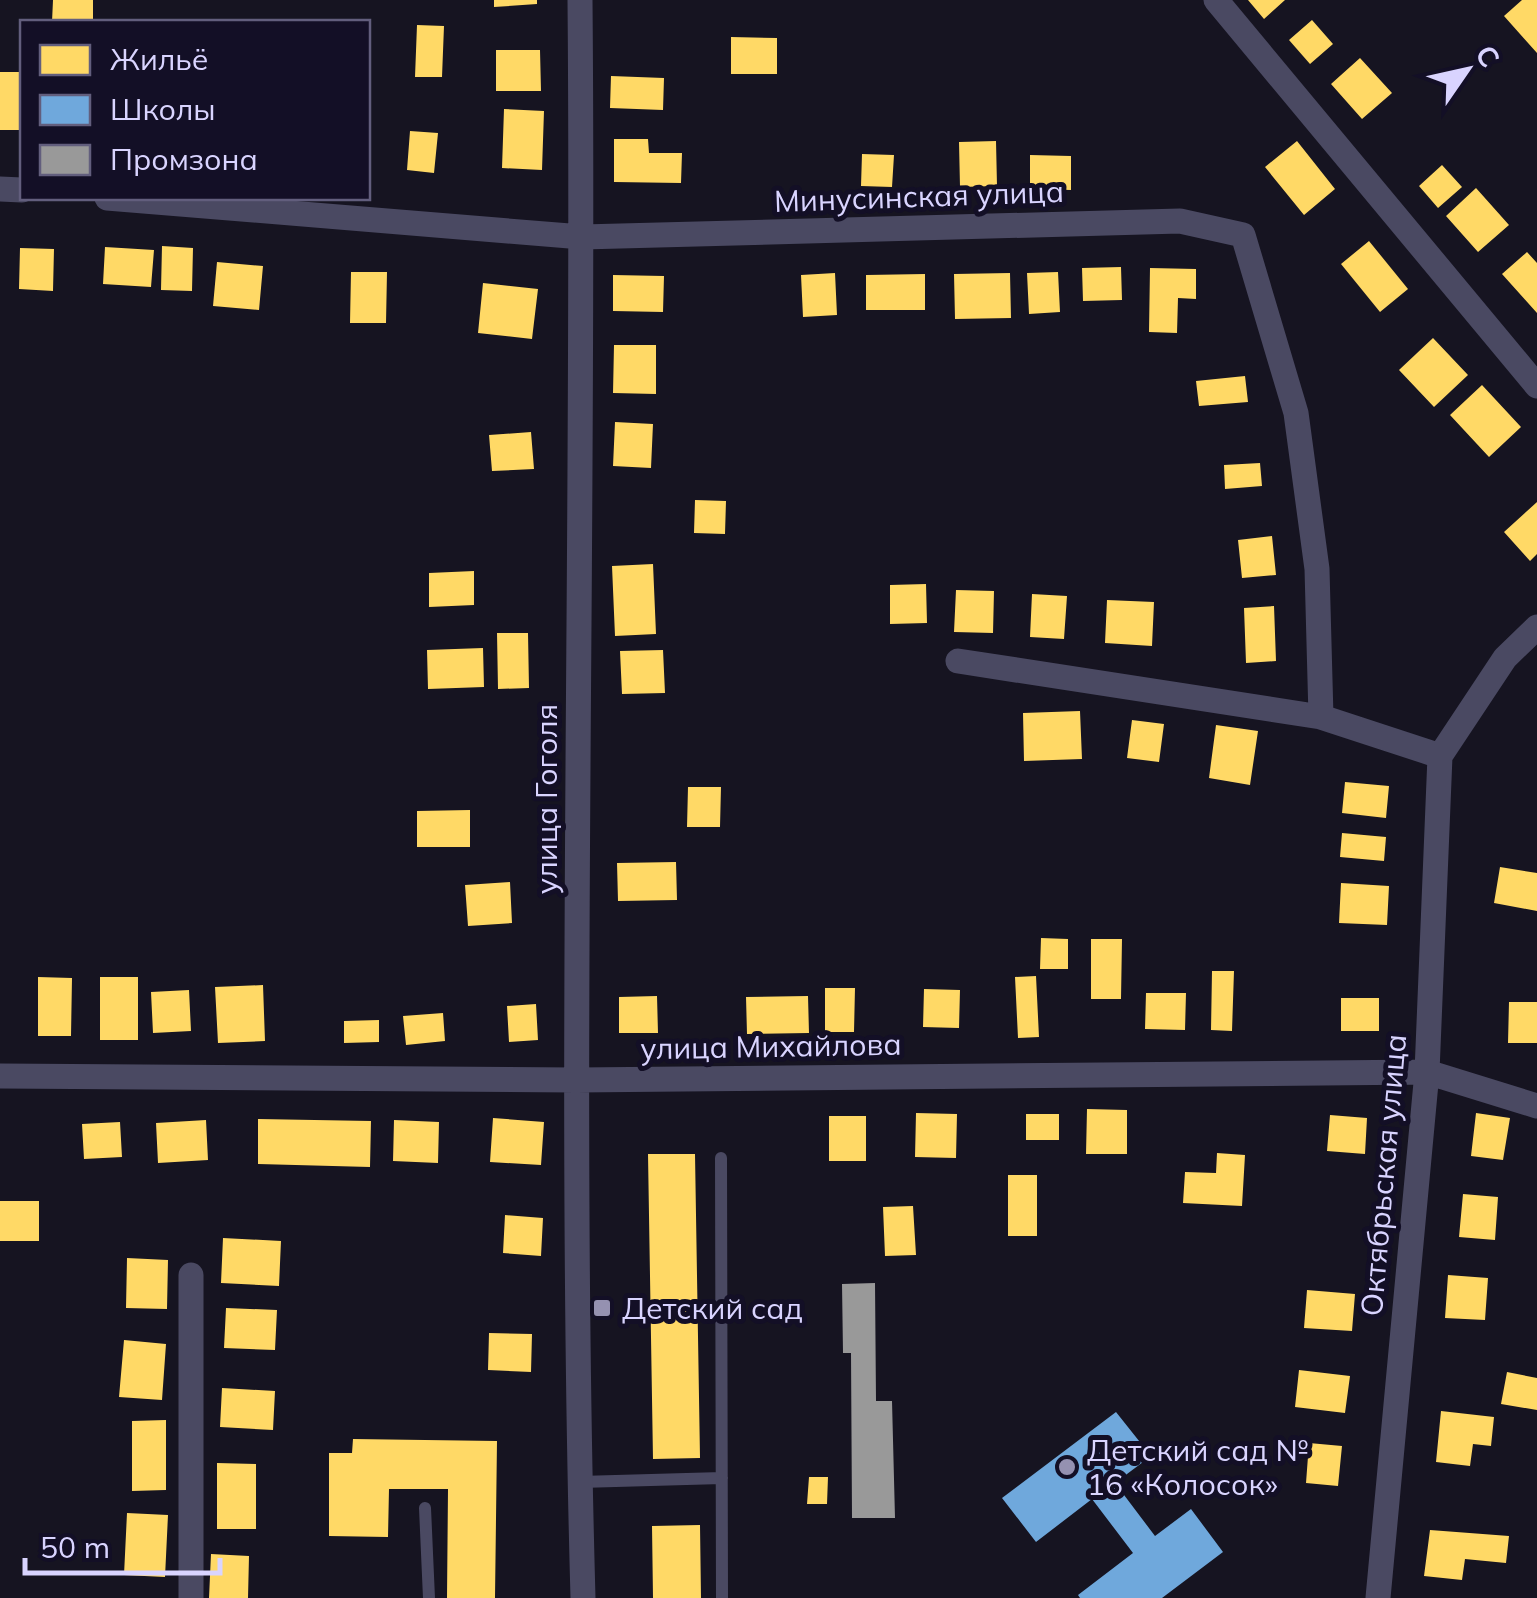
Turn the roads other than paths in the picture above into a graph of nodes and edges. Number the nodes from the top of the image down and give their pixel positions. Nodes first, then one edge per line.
1 (580, 0) edge
2 (1216, 0) edge
3 (131, 200) edge
4 (582, 237) junction
5 (1537, 386) edge
6 (1537, 628) edge
7 (958, 662) dead end
8 (1321, 716) junction
9 (1440, 756) junction
10 (1427, 1072) junction
11 (0, 1076) edge
12 (576, 1080) junction
13 (1537, 1106) edge
14 (721, 1158) dead end
15 (191, 1274) dead end
16 (722, 1478) junction
17 (580, 1482) junction
18 (424, 1508) dead end
19 (191, 1598) edge
20 (430, 1598) edge
21 (583, 1598) edge
22 (722, 1598) edge
23 (1378, 1598) edge

1 - 4 street, улица Гоголя
2 - 5 street
3 - 4 street, Минусинская улица
4 - 8 street, Минусинская улица
4 - 12 street, улица Гоголя
6 - 9 street
7 - 8 street
8 - 9 street
9 - 10 street, Октябрьская улица
10 - 12 street, улица Михайлова
10 - 13 street, улица Михайлова
10 - 23 street, Октябрьская улица
11 - 12 street, улица Михайлова
12 - 17 street, улица Гоголя
14 - 16 lane
15 - 19 street
16 - 17 lane
16 - 22 lane
17 - 21 street, улица Гоголя
18 - 20 lane

